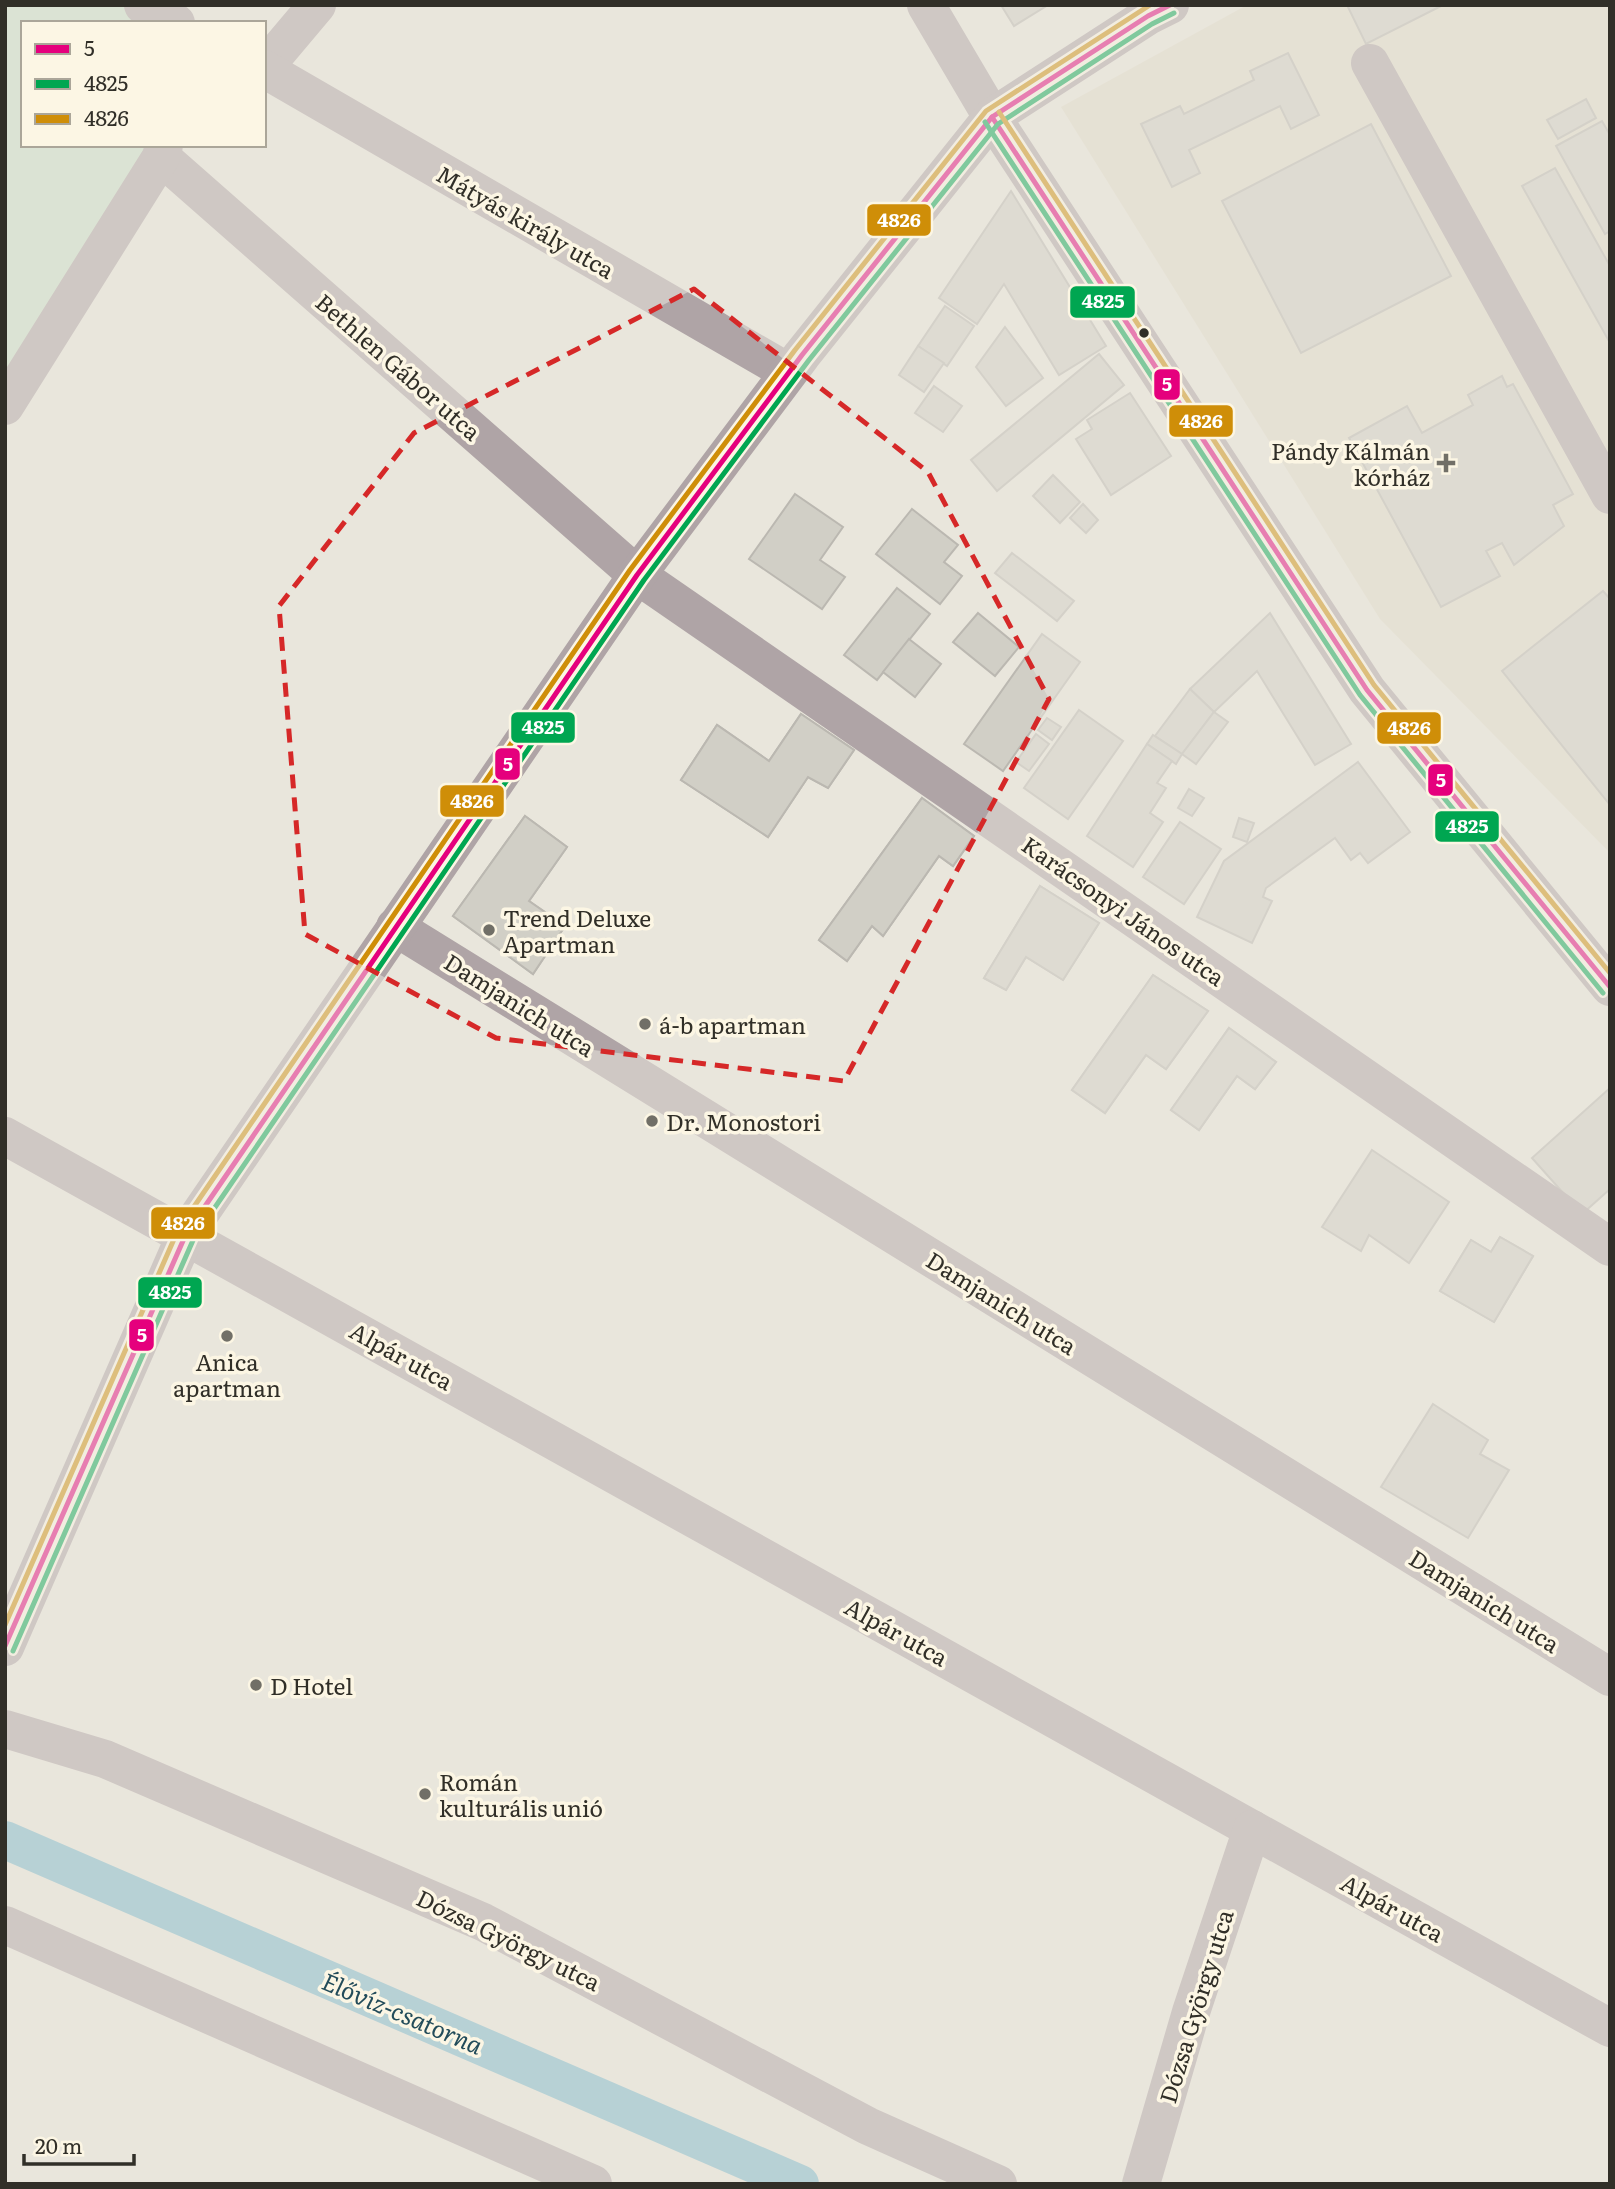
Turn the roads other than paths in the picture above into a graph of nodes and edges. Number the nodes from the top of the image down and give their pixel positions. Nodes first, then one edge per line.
1 (143, 5) edge
2 (317, 5) edge
3 (926, 5) edge
4 (1170, 5) edge
5 (172, 21) edge
6 (1370, 63) dead end
7 (266, 67) edge
8 (266, 70) edge
9 (992, 117) junction
10 (162, 151) edge
11 (788, 372) junction
12 (5, 406) edge
13 (1610, 495) edge
14 (637, 575) junction
15 (395, 927) junction
16 (1610, 987) edge
17 (5, 1136) edge
18 (186, 1234) junction
19 (1610, 1247) edge
20 (5, 1647) edge
21 (1610, 1677) edge
22 (5, 1729) edge
23 (1252, 1829) junction
24 (5, 1925) edge
25 (1610, 2028) edge
26 (593, 2184) edge
27 (998, 2184) edge
28 (1141, 2184) edge

1 - 5 street
2 - 7 street
3 - 9 street
4 - 9 street
6 - 13 street
8 - 11 street, Mátyás király utca
9 - 11 street
9 - 16 street
10 - 12 street, Bethlen Gábor utca
10 - 14 street, Bethlen Gábor utca
11 - 14 street
14 - 15 street
14 - 19 street, Karácsonyi János utca
15 - 18 street
15 - 21 street, Damjanich utca
17 - 18 street
18 - 20 street
18 - 23 street, Alpár utca
22 - 27 street, Dózsa György utca
23 - 25 street, Alpár utca
23 - 28 street, Dózsa György utca
24 - 26 street

